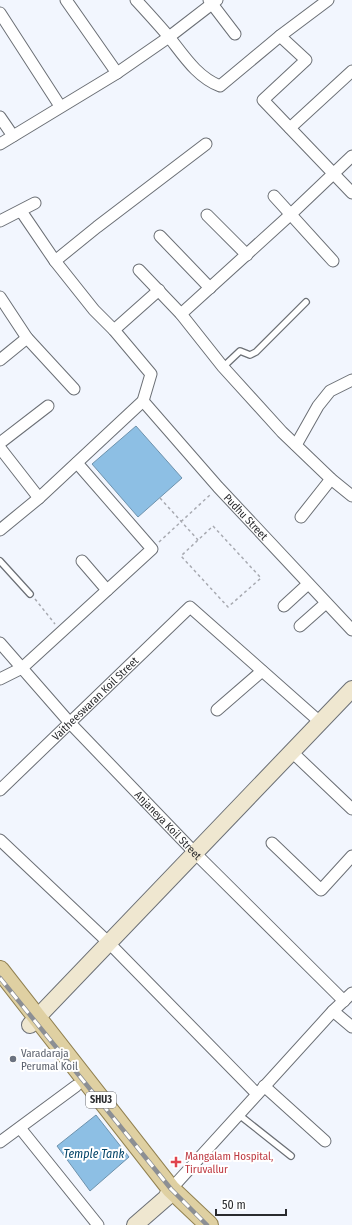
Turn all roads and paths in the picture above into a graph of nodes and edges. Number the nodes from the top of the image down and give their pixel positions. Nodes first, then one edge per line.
1 (66, 0) edge
2 (136, 0) edge
3 (328, 0) edge
4 (212, 1) edge
5 (0, 13) edge
6 (235, 34) dead end
7 (280, 36) junction
8 (169, 37) junction
9 (352, 71) edge
10 (117, 73) junction
11 (60, 106) junction
12 (0, 117) edge
13 (290, 128) junction
14 (13, 136) junction
15 (0, 144) edge
16 (206, 144) dead end
17 (352, 156) edge
18 (334, 174) junction
19 (352, 193) edge
20 (274, 196) dead end
21 (34, 203) dead end
22 (20, 212) junction
23 (207, 215) dead end
24 (290, 215) junction
25 (0, 222) edge
26 (160, 236) dead end
27 (246, 256) junction
28 (55, 261) junction
29 (334, 261) dead end
30 (139, 270) dead end
31 (210, 288) junction
32 (159, 290) junction
33 (0, 297) edge
34 (306, 302) dead end
35 (181, 314) junction
36 (114, 330) junction
37 (27, 338) junction
38 (0, 360) edge
39 (223, 367) junction
40 (352, 380) edge
41 (74, 389) dead end
42 (143, 401) junction
43 (48, 406) dead end
44 (0, 443) edge
45 (296, 445) junction
46 (0, 448) edge
47 (77, 463) junction
48 (331, 479) junction
49 (352, 496) edge
50 (39, 498) junction
51 (160, 498) dead end
52 (205, 500) dead end
53 (301, 517) dead end
54 (182, 522) junction
55 (0, 530) edge
56 (198, 540) junction
57 (152, 549) junction
58 (0, 561) edge
59 (82, 561) dead end
60 (308, 584) junction
61 (107, 590) junction
62 (30, 594) joint
63 (326, 603) junction
64 (284, 606) dead end
65 (300, 626) dead end
66 (352, 630) edge
67 (62, 632) junction
68 (0, 643) edge
69 (22, 668) junction
70 (262, 671) junction
71 (0, 679) edge
72 (352, 689) edge
73 (217, 710) dead end
74 (320, 722) junction
75 (70, 723) junction
76 (292, 752) junction
77 (0, 790) edge
78 (352, 809) edge
79 (0, 840) edge
80 (272, 843) dead end
81 (195, 853) junction
82 (352, 856) edge
83 (109, 943) junction
84 (0, 970) edge
85 (0, 989) edge
86 (348, 997) edge
87 (333, 1010) junction
88 (34, 1021) junction
89 (352, 1027) edge
90 (76, 1086) junction
91 (261, 1090) junction
92 (238, 1114) junction
93 (20, 1128) junction
94 (325, 1141) dead end
95 (0, 1142) edge
96 (290, 1156) dead end
97 (169, 1194) junction
98 (98, 1225) edge
99 (136, 1225) edge
100 (192, 1225) edge
101 (209, 1225) edge

1 - 10 street
2 - 8 street
3 - 7 street
4 - 6 street
4 - 8 street
5 - 11 street
7 - 8 street
7 - 13 street
8 - 10 street
9 - 13 street
10 - 11 street
11 - 14 street
12 - 14 street
13 - 18 street
14 - 15 street
16 - 28 street
17 - 18 street
18 - 19 street
18 - 24 street
20 - 24 street
21 - 22 street
22 - 25 street
22 - 28 street
23 - 27 street
24 - 27 street
24 - 29 street
26 - 31 street
27 - 31 street
28 - 36 street
30 - 32 street
31 - 35 street
32 - 35 street
32 - 36 street
33 - 37 street
34 - 39 lane
35 - 39 street
36 - 42 street
37 - 38 street
37 - 41 street
39 - 45 street
40 - 45 street
42 - 47 street
42 - 60 street, Pudhu Street
43 - 44 street
45 - 48 street
46 - 50 street
47 - 50 street
47 - 57 street
48 - 49 street
48 - 53 street
50 - 55 street
51 - 54 path
52 - 54 path
54 - 56 path
54 - 57 path
56 - 56 path
57 - 61 street
58 - 62 lane
59 - 61 street
60 - 63 street, Pudhu Street
60 - 64 street
61 - 67 street
62 - 67 path
63 - 65 street
63 - 66 street, Pudhu Street
67 - 69 street
68 - 69 street, Anjaneya Koil Street
69 - 71 street
69 - 75 street, Anjaneya Koil Street
70 - 73 street
70 - 74 street
70 - 75 street, Vaitheeswaran Koil Street
72 - 74 street
74 - 76 street
75 - 77 street, Vaitheeswaran Koil Street
75 - 81 street, Anjaneya Koil Street
76 - 78 street
76 - 81 street
79 - 83 street
80 - 82 street
81 - 83 street
81 - 86 street, Anjaneya Koil Street
83 - 88 street
83 - 91 street
84 - 88 main road, SHU3
85 - 88 main road, SHU3
86 - 87 street
87 - 89 street
87 - 91 street
88 - 90 main road, SHU3
88 - 97 main road, SHU3
90 - 93 street
90 - 97 main road, SHU3
91 - 92 street
91 - 94 street
92 - 96 lane
92 - 97 street
93 - 95 street
93 - 98 street
97 - 99 street
97 - 100 main road, SHU3
97 - 101 main road, SHU3

